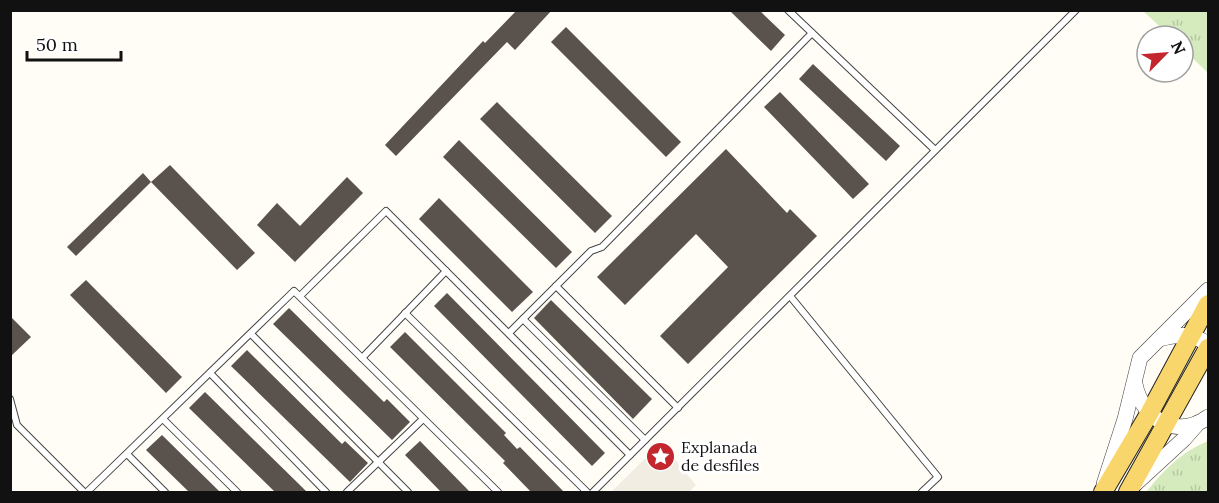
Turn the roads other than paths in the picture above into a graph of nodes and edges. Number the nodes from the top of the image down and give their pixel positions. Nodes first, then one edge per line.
1 (788, 10) edge
2 (1076, 10) edge
3 (812, 33) junction
4 (935, 150) junction
5 (446, 271) junction
6 (556, 286) junction
7 (1209, 290) edge
8 (300, 296) junction
9 (790, 296) junction
10 (1209, 304) edge
11 (405, 313) junction
12 (523, 319) junction
13 (509, 333) junction
14 (251, 334) junction
15 (1191, 336) junction
16 (1159, 339) junction
17 (1209, 346) edge
18 (362, 358) junction
19 (210, 374) junction
20 (1134, 384) junction
21 (10, 399) edge
22 (678, 408) junction
23 (163, 419) junction
24 (423, 419) junction
25 (1157, 419) junction
26 (1205, 420) edge
27 (645, 440) junction
28 (127, 454) junction
29 (630, 455) junction
30 (378, 462) junction
31 (1129, 491) edge
32 (86, 492) edge
33 (165, 492) edge
34 (237, 492) edge
35 (326, 492) edge
36 (348, 492) edge
37 (408, 492) edge
38 (498, 492) edge
39 (587, 492) edge
40 (592, 492) edge
41 (922, 492) edge
42 (1103, 492) edge

1 - 3 lane
2 - 4 lane
3 - 4 lane
3 - 6 lane
4 - 9 lane
5 - 8 lane
5 - 11 lane
5 - 13 lane
6 - 12 lane
6 - 22 lane
7 - 16 street
8 - 14 lane
8 - 18 lane
9 - 22 lane
9 - 41 lane
10 - 15 main road
11 - 18 lane
11 - 39 lane
12 - 13 lane
12 - 27 lane
13 - 29 lane
14 - 19 lane
14 - 30 lane
15 - 16 street
15 - 17 street
15 - 25 main road
16 - 20 street
17 - 25 main road
18 - 24 lane
19 - 23 lane
19 - 35 lane
20 - 25 street
20 - 42 street
21 - 32 lane
22 - 27 lane
23 - 28 lane
23 - 34 lane
24 - 30 lane
24 - 38 lane
25 - 26 street
25 - 31 main road
25 - 42 main road
26 - 31 street
27 - 29 lane
28 - 32 lane
28 - 33 lane
29 - 40 lane
30 - 36 lane
30 - 37 lane

